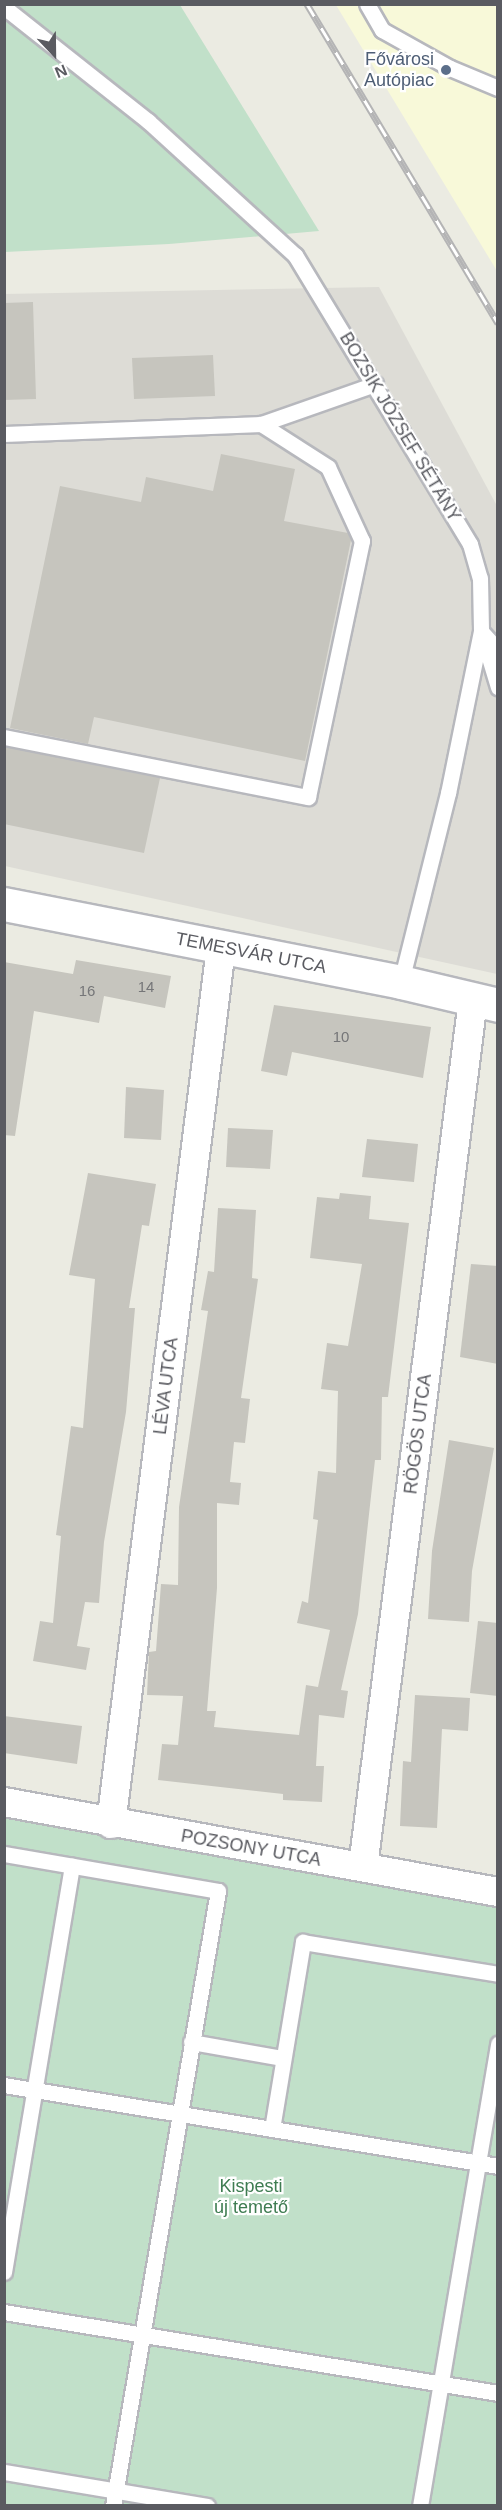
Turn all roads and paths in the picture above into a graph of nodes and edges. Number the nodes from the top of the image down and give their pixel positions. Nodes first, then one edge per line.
1 (367, 4) edge
2 (4, 7) edge
3 (498, 88) edge
4 (375, 384) junction
5 (261, 424) junction
6 (4, 434) edge
7 (481, 631) junction
8 (498, 650) edge
9 (498, 687) edge
10 (4, 737) edge
11 (4, 904) edge
12 (221, 948) junction
13 (401, 982) junction
14 (485, 1003) edge
15 (4, 1802) edge
16 (111, 1824) junction
17 (4, 1854) edge
18 (72, 1866) junction
19 (363, 1867) junction
20 (498, 1892) edge
21 (498, 1974) edge
22 (191, 2042) junction
23 (498, 2044) edge
24 (284, 2058) junction
25 (4, 2085) edge
26 (35, 2090) junction
27 (179, 2114) junction
28 (272, 2129) junction
29 (478, 2163) junction
30 (498, 2166) edge
31 (4, 2272) edge
32 (4, 2312) edge
33 (142, 2334) junction
34 (440, 2384) junction
35 (498, 2393) edge
36 (4, 2472) edge
37 (115, 2498) edge
38 (207, 2505) edge
39 (420, 2505) edge

1 - 3 lane
2 - 4 lane, BOZSIK JÓZSEF SÉTÁNY
4 - 5 lane
4 - 7 lane, BOZSIK JÓZSEF SÉTÁNY
5 - 6 lane
5 - 10 lane
7 - 8 lane
7 - 9 lane
7 - 13 lane, BOZSIK JÓZSEF SÉTÁNY
11 - 12 street, TEMESVÁR UTCA
12 - 13 street, TEMESVÁR UTCA
12 - 16 street, LÉVA UTCA
13 - 14 street, TEMESVÁR UTCA
14 - 19 street, RÖGÖS UTCA
15 - 16 street, POZSONY UTCA
16 - 19 street, POZSONY UTCA
17 - 18 lane
18 - 22 lane
18 - 26 lane
19 - 20 street, POZSONY UTCA
21 - 24 lane
22 - 24 lane
22 - 27 lane
23 - 29 lane
24 - 28 lane
25 - 26 lane
26 - 27 lane
26 - 31 lane
27 - 28 lane
27 - 33 lane
28 - 29 lane
29 - 30 lane
29 - 34 lane
32 - 33 lane
33 - 34 lane
33 - 37 lane
34 - 35 lane
34 - 39 lane
36 - 37 lane
37 - 38 lane

